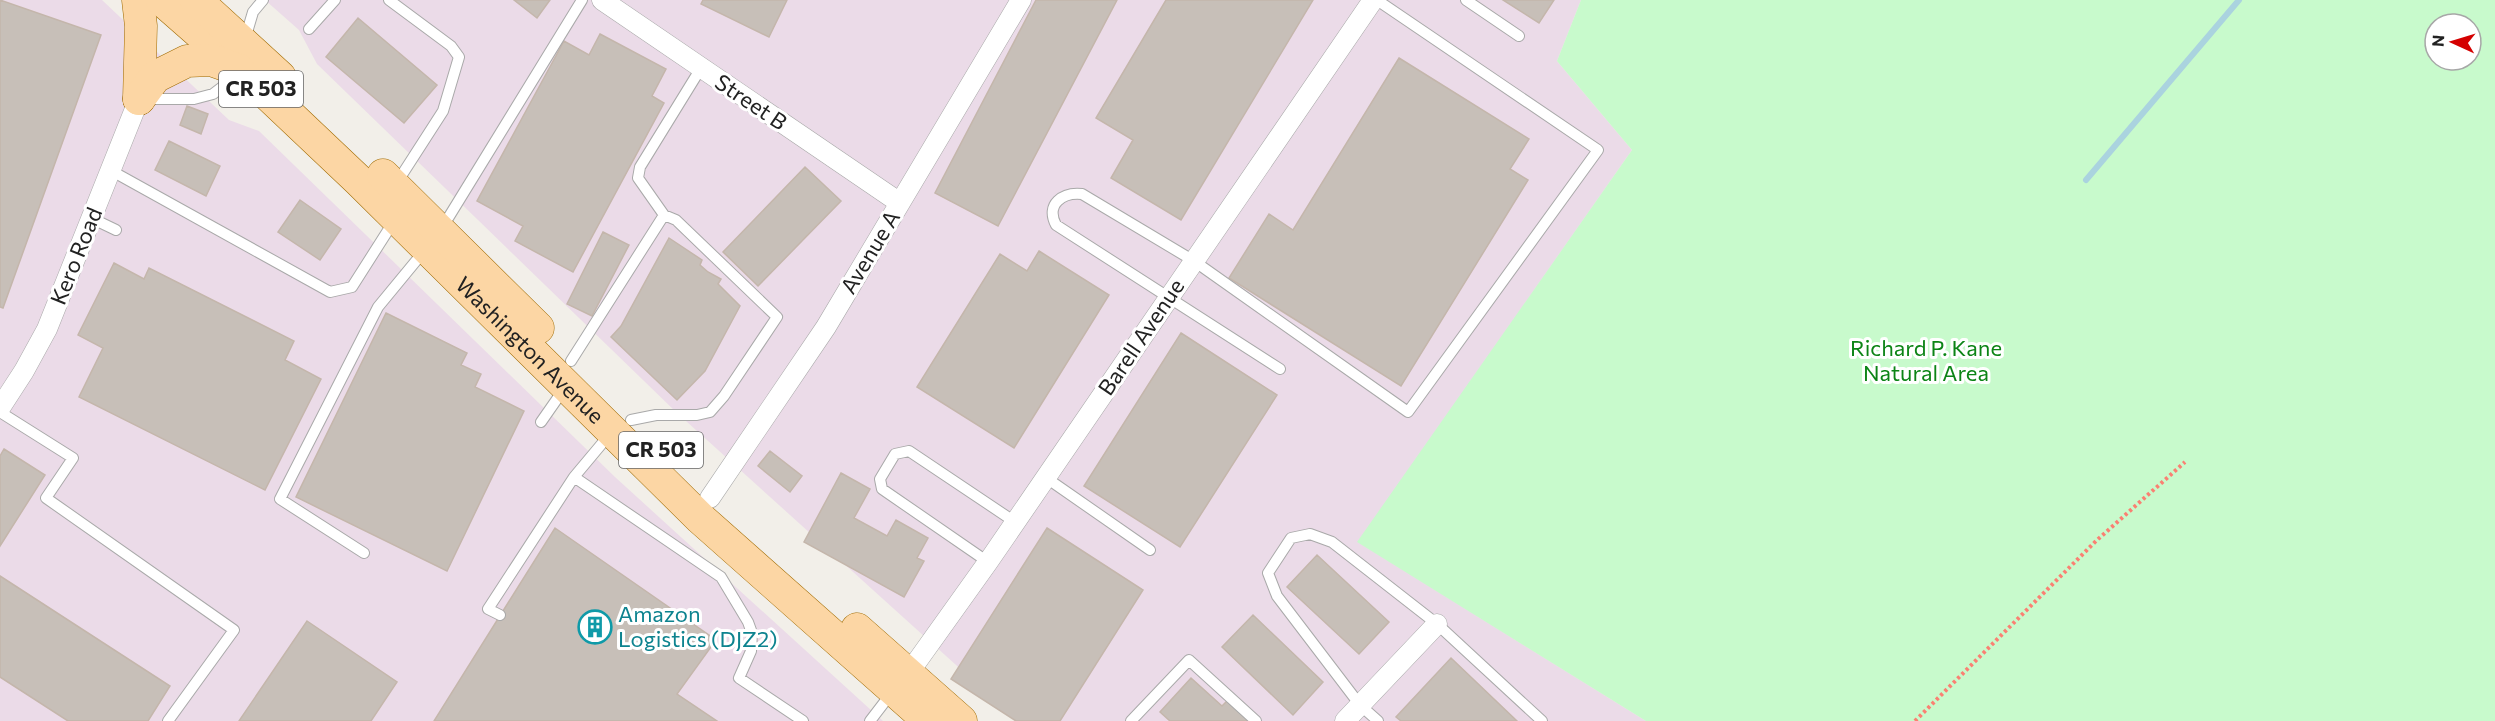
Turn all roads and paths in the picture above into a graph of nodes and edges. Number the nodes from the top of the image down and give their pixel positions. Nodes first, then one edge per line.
1 (138, 0) edge
2 (162, 0) edge
3 (196, 0) edge
4 (263, 0) edge
5 (335, 0) edge
6 (389, 0) edge
7 (582, 0) edge
8 (602, 0) edge
9 (1021, 0) edge
10 (1375, 0) edge
11 (1466, 0) edge
12 (309, 29) dead end
13 (1519, 36) dead end
14 (243, 57) junction
15 (700, 68) junction
16 (139, 99) junction
17 (110, 170) junction
18 (394, 186) junction
19 (900, 203) junction
20 (664, 215) junction
21 (91, 218) junction
22 (395, 218) junction
23 (116, 230) dead end
24 (433, 240) junction
25 (1194, 261) junction
26 (1168, 298) junction
27 (1280, 369) dead end
28 (569, 374) junction
29 (0, 410) edge
30 (541, 422) dead end
31 (622, 426) junction
32 (2184, 462) dead end
33 (574, 477) junction
34 (1045, 477) junction
35 (710, 498) junction
36 (1015, 522) junction
37 (1150, 550) dead end
38 (364, 553) dead end
39 (988, 561) junction
40 (500, 615) dead end
41 (1437, 624) junction
42 (901, 682) junction
43 (1360, 705) junction
44 (168, 721) edge
45 (803, 721) edge
46 (870, 721) edge
47 (928, 721) edge
48 (961, 721) edge
49 (1131, 721) edge
50 (1256, 721) edge
51 (1346, 721) edge
52 (1378, 721) edge
53 (1542, 721) edge
54 (1915, 721) edge

1 - 16 main road
2 - 14 main road, Washington Avenue / CR 503
3 - 14 main road, Washington Avenue / CR 503
4 - 14 lane
5 - 12 lane
6 - 18 lane
7 - 24 lane
8 - 15 street, Street B
9 - 19 street, Avenue A
10 - 25 street, Barell Avenue
10 - 25 lane
11 - 13 lane
14 - 16 main road
14 - 18 main road, Washington Avenue / CR 503
14 - 22 main road, Washington Avenue / CR 503
15 - 19 street, Street B
15 - 20 lane
16 - 17 street, Kero Road
17 - 21 street, Kero Road
17 - 22 lane
18 - 24 main road, Washington Avenue / CR 503
19 - 35 street, Avenue A
20 - 28 lane
20 - 31 lane
21 - 23 lane
21 - 29 street, Kero Road
22 - 24 main road, Washington Avenue / CR 503
24 - 28 main road, Washington Avenue / CR 503
24 - 38 lane
25 - 26 street, Barell Avenue
25 - 26 lane
26 - 27 lane
26 - 34 street, Barell Avenue
28 - 30 lane
28 - 31 main road, Washington Avenue / CR 503
29 - 44 lane
31 - 33 lane
31 - 35 main road, Washington Avenue / CR 503
31 - 42 main road, Washington Avenue / CR 503
32 - 54 path
33 - 40 lane
33 - 45 lane
34 - 36 street, Barell Avenue
34 - 37 lane
35 - 42 main road, Washington Avenue / CR 503
36 - 39 street, Barell Avenue
36 - 39 lane
39 - 42 street, Barell Avenue
41 - 43 street
41 - 43 lane
41 - 53 lane
42 - 46 lane
42 - 47 main road, Washington Avenue / CR 503
42 - 48 main road, Washington Avenue / CR 503
43 - 51 street
43 - 52 lane
49 - 50 lane

